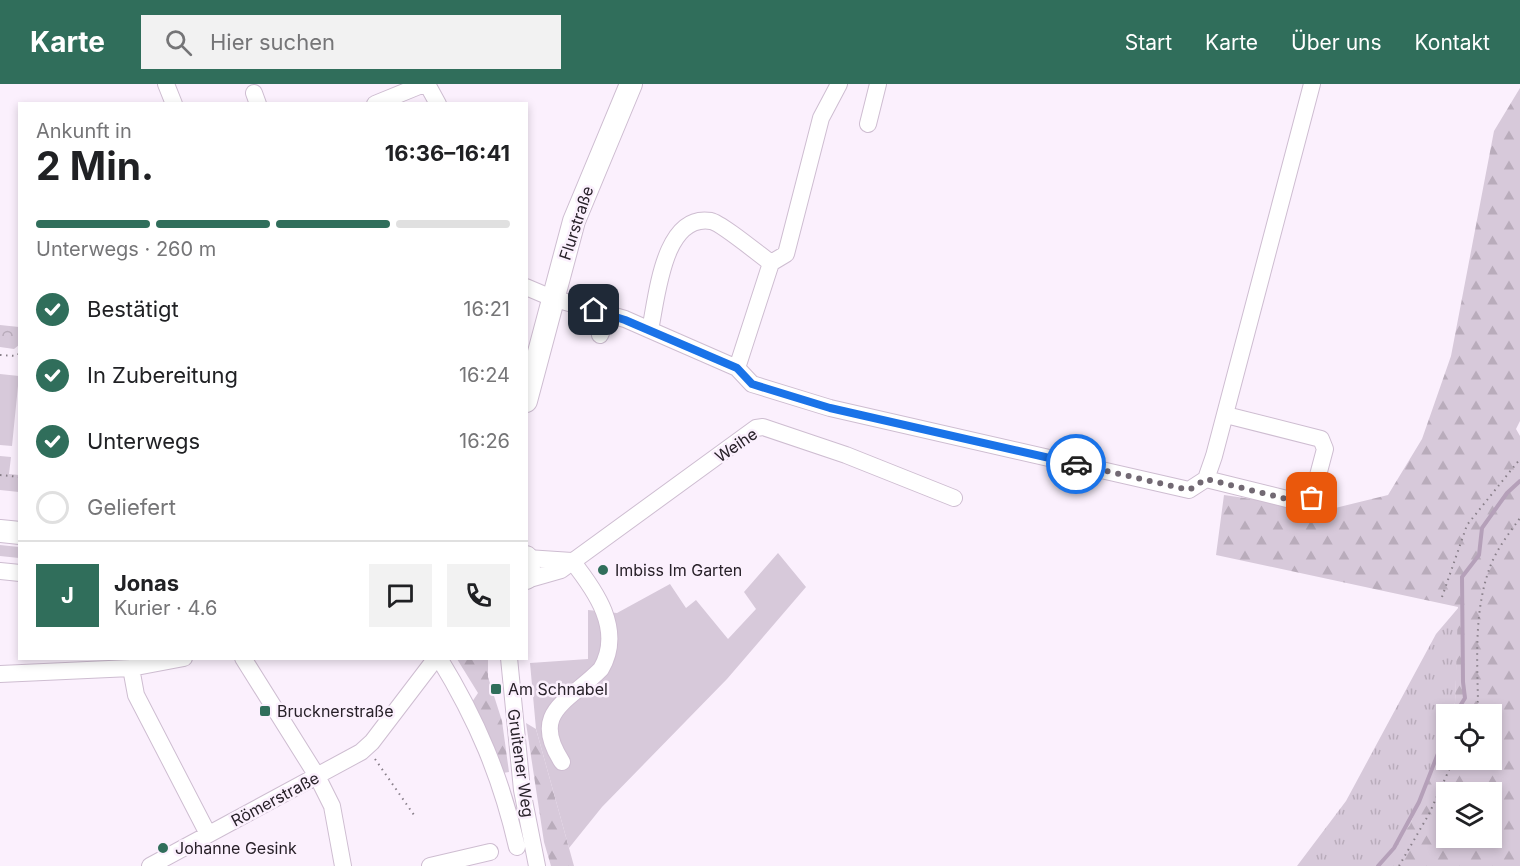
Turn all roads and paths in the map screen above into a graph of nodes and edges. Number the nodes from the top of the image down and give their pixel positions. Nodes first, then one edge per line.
1 (166, 84) edge
2 (426, 84) edge
3 (631, 84) edge
4 (840, 84) edge
5 (878, 84) edge
6 (1312, 84) edge
7 (173, 102) edge
8 (380, 102) edge
9 (437, 102) edge
10 (868, 124) dead end
11 (771, 263) junction
12 (528, 287) edge
13 (552, 298) junction
14 (609, 315) junction
15 (650, 330) junction
16 (600, 335) dead end
17 (18, 354) edge
18 (0, 355) edge
19 (737, 368) junction
20 (528, 393) edge
21 (1226, 415) junction
22 (1520, 459) edge
23 (0, 475) edge
24 (18, 477) edge
25 (1206, 479) junction
26 (954, 498) dead end
27 (1520, 518) edge
28 (0, 531) edge
29 (18, 533) edge
30 (528, 557) edge
31 (572, 561) junction
32 (0, 571) edge
33 (18, 573) edge
34 (528, 578) edge
35 (1442, 597) dead end
36 (173, 660) edge
37 (244, 660) edge
38 (435, 660) edge
39 (438, 660) edge
40 (510, 660) edge
41 (54, 664) edge
42 (131, 668) junction
43 (0, 674) edge
44 (1477, 704) edge
45 (367, 747) junction
46 (562, 762) dead end
47 (1449, 770) edge
48 (317, 776) junction
49 (414, 815) dead end
50 (208, 834) junction
51 (517, 848) dead end
52 (490, 852) dead end
53 (150, 866) edge
54 (343, 866) edge
55 (430, 866) edge
56 (537, 866) edge
57 (1399, 866) edge

1 - 7 street
2 - 8 street
2 - 9 street
3 - 13 main road, Flurstraße
4 - 11 street
5 - 10 street
6 - 21 street
11 - 15 street
11 - 19 street
12 - 13 street
13 - 14 street
13 - 20 main road, Flurstraße
14 - 15 street
14 - 16 street
15 - 19 street
17 - 18 path
19 - 25 street
21 - 25 street
21 - 25 street
22 - 35 path
23 - 24 path
26 - 31 street, Weihe
27 - 44 path
28 - 29 main road
30 - 31 street
31 - 34 street, Weihe
31 - 46 street
32 - 33 street
36 - 42 street
37 - 48 street
38 - 45 street, Römerstraße
39 - 51 street, Römerstraße
40 - 56 street, Gruitener Weg
41 - 42 street
41 - 43 street
42 - 50 street
45 - 48 street, Römerstraße
45 - 49 path
47 - 57 path
48 - 50 street, Römerstraße
48 - 54 street
50 - 53 street, Römerstraße
52 - 55 street

